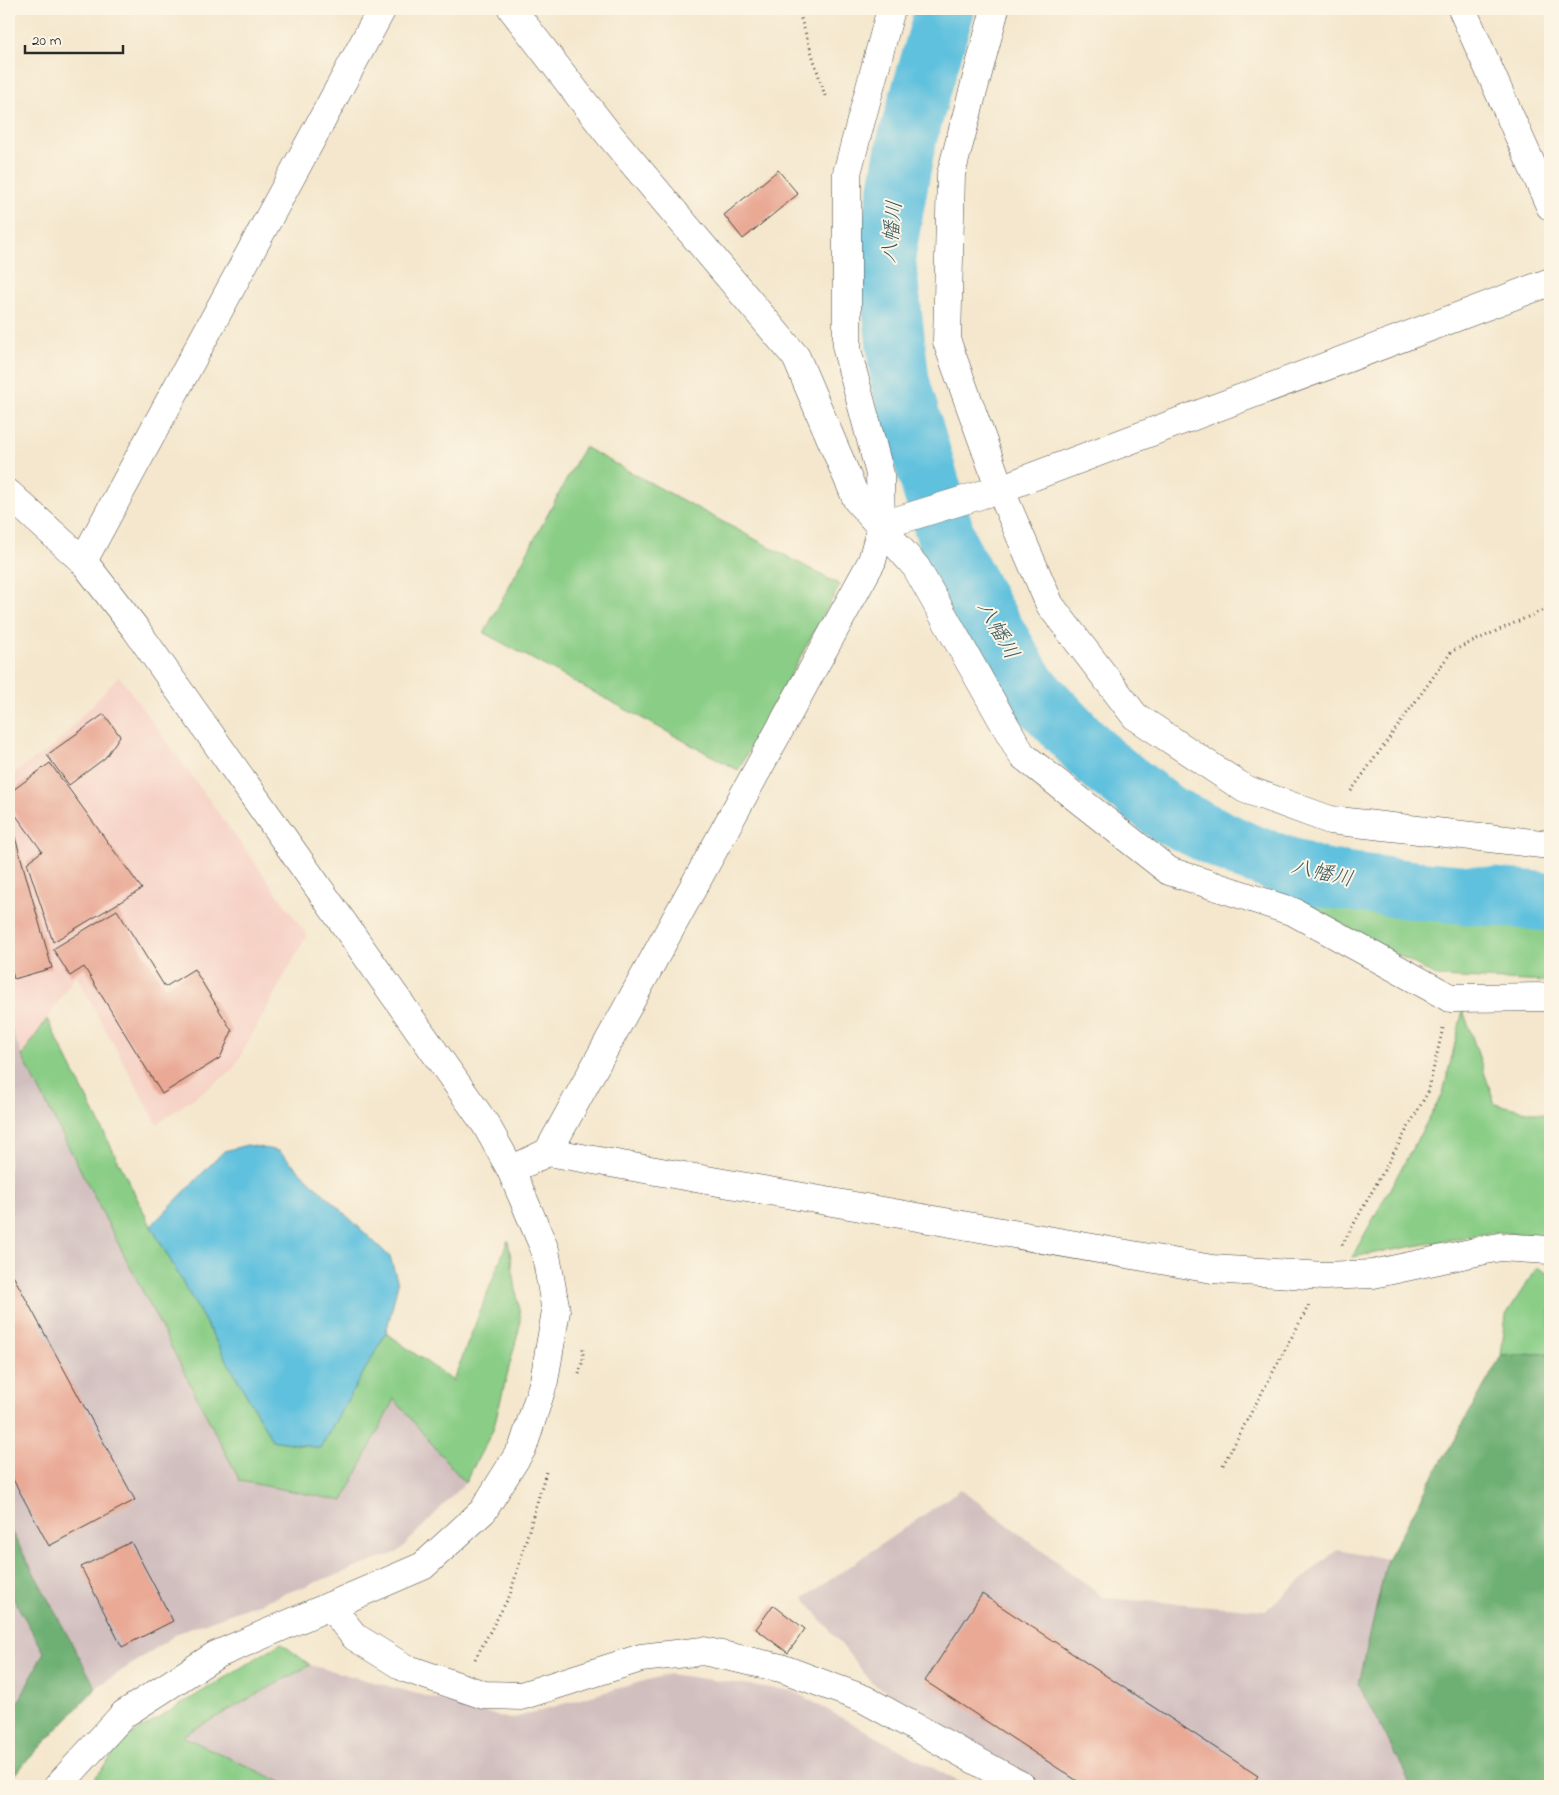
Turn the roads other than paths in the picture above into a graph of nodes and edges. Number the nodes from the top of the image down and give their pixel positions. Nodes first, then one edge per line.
1 (382, 9) edge
2 (512, 9) edge
3 (891, 9) edge
4 (995, 9) edge
5 (1462, 9) edge
6 (1550, 206) edge
7 (1550, 282) edge
8 (1000, 489) junction
9 (9, 494) edge
10 (890, 523) junction
11 (83, 562) junction
12 (1550, 845) edge
13 (1550, 997) edge
14 (548, 1152) junction
15 (511, 1170) junction
16 (1550, 1250) edge
17 (330, 1606) junction
18 (58, 1786) edge
19 (1022, 1786) edge

1 - 11 street
2 - 10 street
3 - 10 street
4 - 8 street
5 - 6 street
7 - 8 street
8 - 10 street
8 - 12 street
9 - 11 street
10 - 13 street
10 - 14 street
11 - 15 street
14 - 15 street
14 - 16 street
15 - 17 street
17 - 18 street
17 - 19 street

